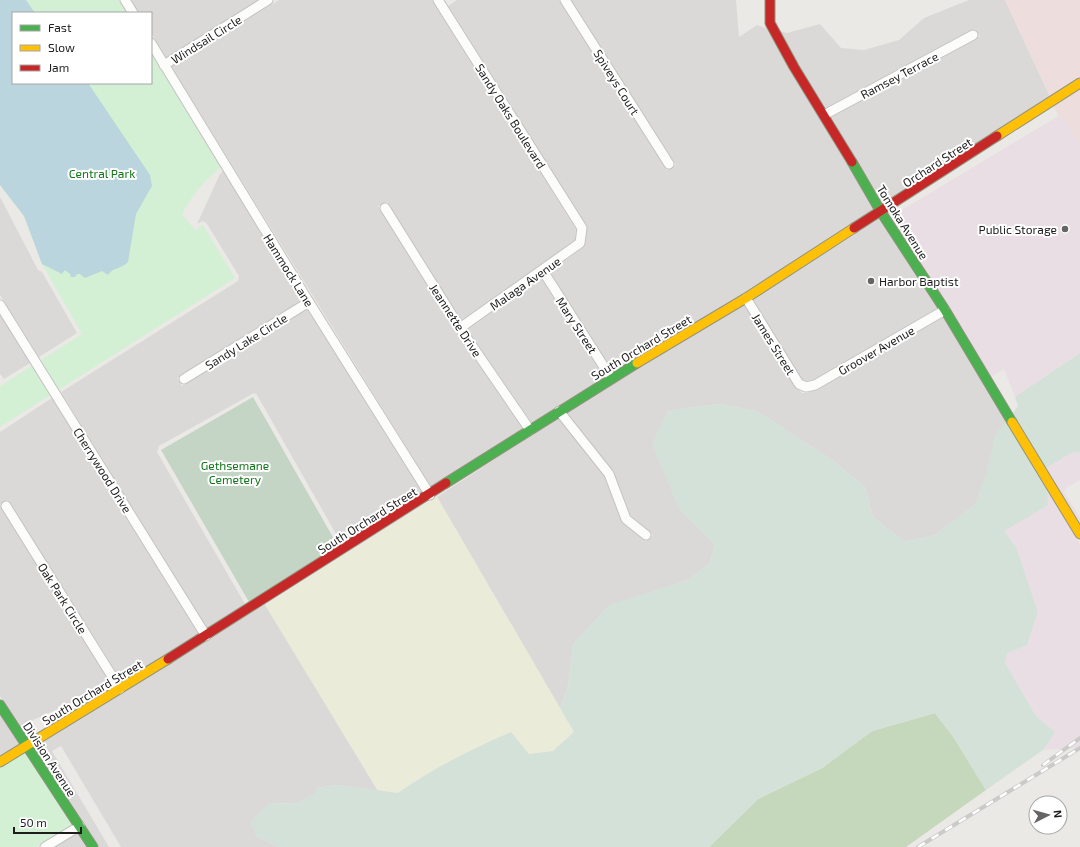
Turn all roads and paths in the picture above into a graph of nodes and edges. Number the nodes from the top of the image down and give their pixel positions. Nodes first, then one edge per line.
1 (125, 0) edge
2 (268, 0) edge
3 (564, 0) edge
4 (770, 0) edge
5 (443, 2) edge
6 (132, 12) edge
7 (973, 35) dead end
8 (152, 45) edge
9 (164, 65) junction
10 (1080, 83) edge
11 (824, 114) junction
12 (669, 164) dead end
13 (384, 208) dead end
14 (881, 212) junction
15 (582, 232) joint
16 (543, 271) junction
17 (746, 298) junction
18 (309, 302) junction
19 (0, 305) edge
20 (945, 310) junction
21 (460, 328) junction
22 (611, 378) junction
23 (184, 379) dead end
24 (806, 387) joint
25 (559, 412) junction
26 (530, 430) junction
27 (430, 495) junction
28 (6, 506) dead end
29 (1080, 534) edge
30 (646, 535) dead end
31 (206, 636) junction
32 (120, 689) junction
33 (0, 705) edge
34 (27, 745) junction
35 (0, 762) edge
36 (80, 826) junction
37 (45, 847) edge
38 (93, 847) edge

1 - 6 street
2 - 9 street, Windsail Circle
3 - 12 street, Spiveys Court
4 - 11 street, Tomoka Avenue
5 - 15 street, Sandy Oaks Boulevard
7 - 11 street, Ramsey Terrace
8 - 9 street, Hammock Lane
9 - 18 street, Hammock Lane
10 - 14 street, Orchard Street
11 - 14 street, Tomoka Avenue
13 - 21 street, Jeannette Drive
14 - 17 street, Orchard Street
14 - 20 street, Tomoka Avenue
15 - 16 street, Malaga Avenue
16 - 21 street, Malaga Avenue
16 - 22 street, Mary Street
17 - 22 street, South Orchard Street
17 - 24 street, James Street
18 - 23 street, Sandy Lake Circle
18 - 27 street, Hammock Lane
19 - 31 street, Cherrywood Drive
20 - 24 street, Groover Avenue
20 - 29 street, Tomoka Avenue
21 - 26 street, Jeannette Drive
22 - 25 street, South Orchard Street
25 - 26 street, South Orchard Street
25 - 30 street
26 - 27 street, South Orchard Street
27 - 31 street, South Orchard Street
28 - 32 street, Oak Park Circle
31 - 32 street, South Orchard Street
32 - 34 street, South Orchard Street
33 - 34 street, Division Avenue
34 - 35 street, South Orchard Street
34 - 36 street, Division Avenue
36 - 37 street
36 - 38 street, Division Avenue

